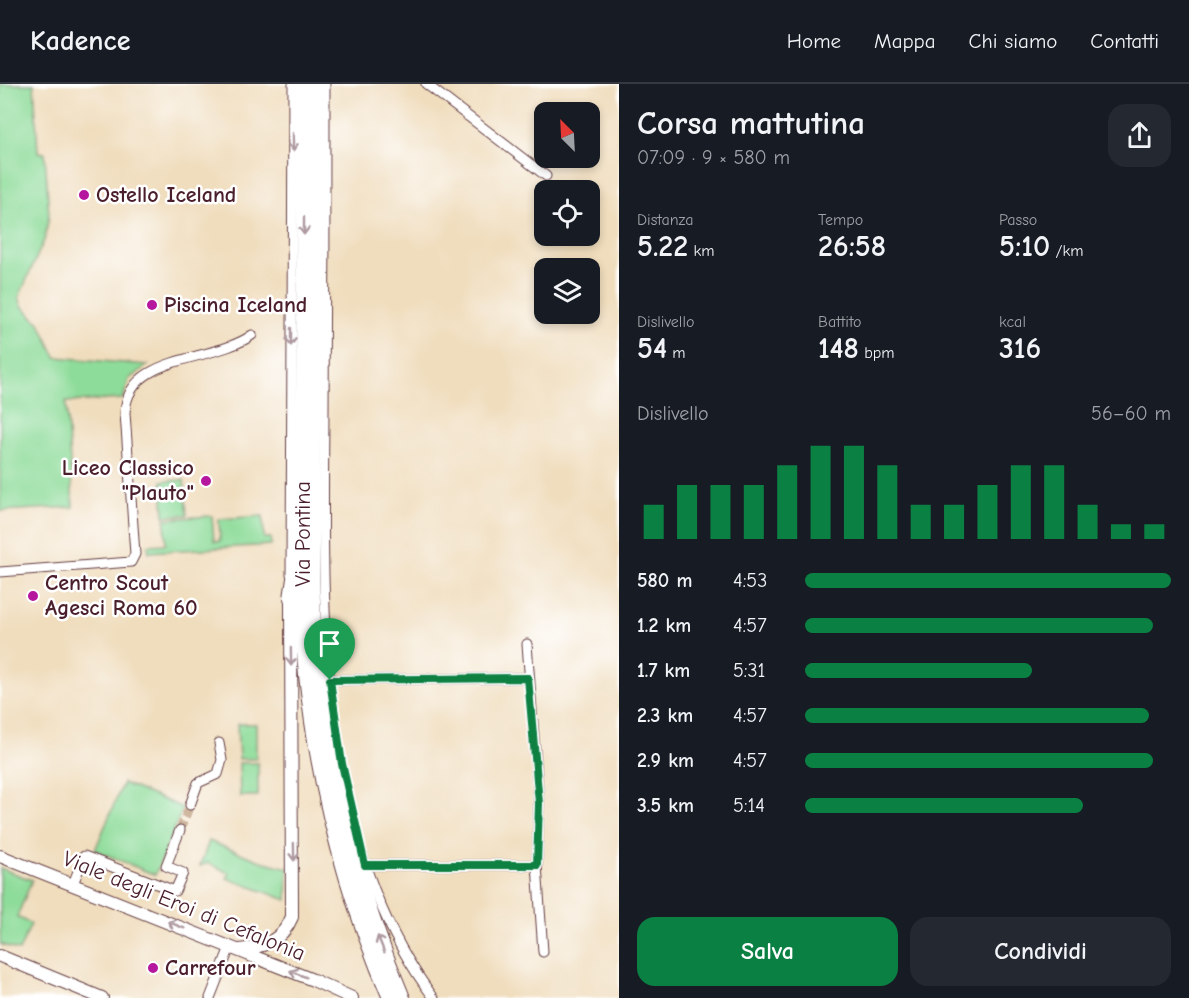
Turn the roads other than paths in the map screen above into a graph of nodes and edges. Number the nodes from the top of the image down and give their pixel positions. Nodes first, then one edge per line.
1 (293, 84) edge
2 (304, 84) edge
3 (315, 84) edge
4 (325, 84) edge
5 (426, 84) edge
6 (546, 176) dead end
7 (252, 335) dead end
8 (307, 522) junction
9 (0, 572) edge
10 (291, 598) junction
11 (527, 644) dead end
12 (528, 678) junction
13 (330, 680) junction
14 (219, 743) dead end
15 (190, 805) tunnel mouth
16 (180, 830) tunnel mouth
17 (0, 850) edge
18 (0, 856) edge
19 (14, 861) junction
20 (365, 865) junction
21 (537, 865) junction
22 (72, 884) junction
23 (235, 948) junction
24 (543, 952) dead end
25 (1, 957) edge
26 (389, 995) edge
27 (95, 997) edge
28 (210, 998) edge
29 (352, 998) edge
30 (403, 998) edge
31 (434, 998) edge

1 -> 10 street, Via Pontina
2 -> 8 highway, Via Pontina
3 - 8 highway, Via Pontina
4 - 13 street, Via Pontina
5 - 6 street
7 - 9 street
8 - 10 highway
8 - 26 highway
30 -> 8 highway
10 -> 23 main road, Via Pontina
11 - 12 street
12 - 13 street
12 - 21 street
13 - 20 street, Via Pontina
14 - 15 street
16 - 22 street
17 - 19 street
18 - 19 main road, Viale degli Eroi di Cefalonia
19 - 22 main road, Viale degli Eroi di Cefalonia
20 - 21 street
20 - 31 street, Via Pontina
21 - 24 street
23 -> 22 main road, Viale degli Eroi di Cefalonia
23 - 28 street
29 -> 23 main road, Viale degli Eroi di Cefalonia
25 - 27 main road

